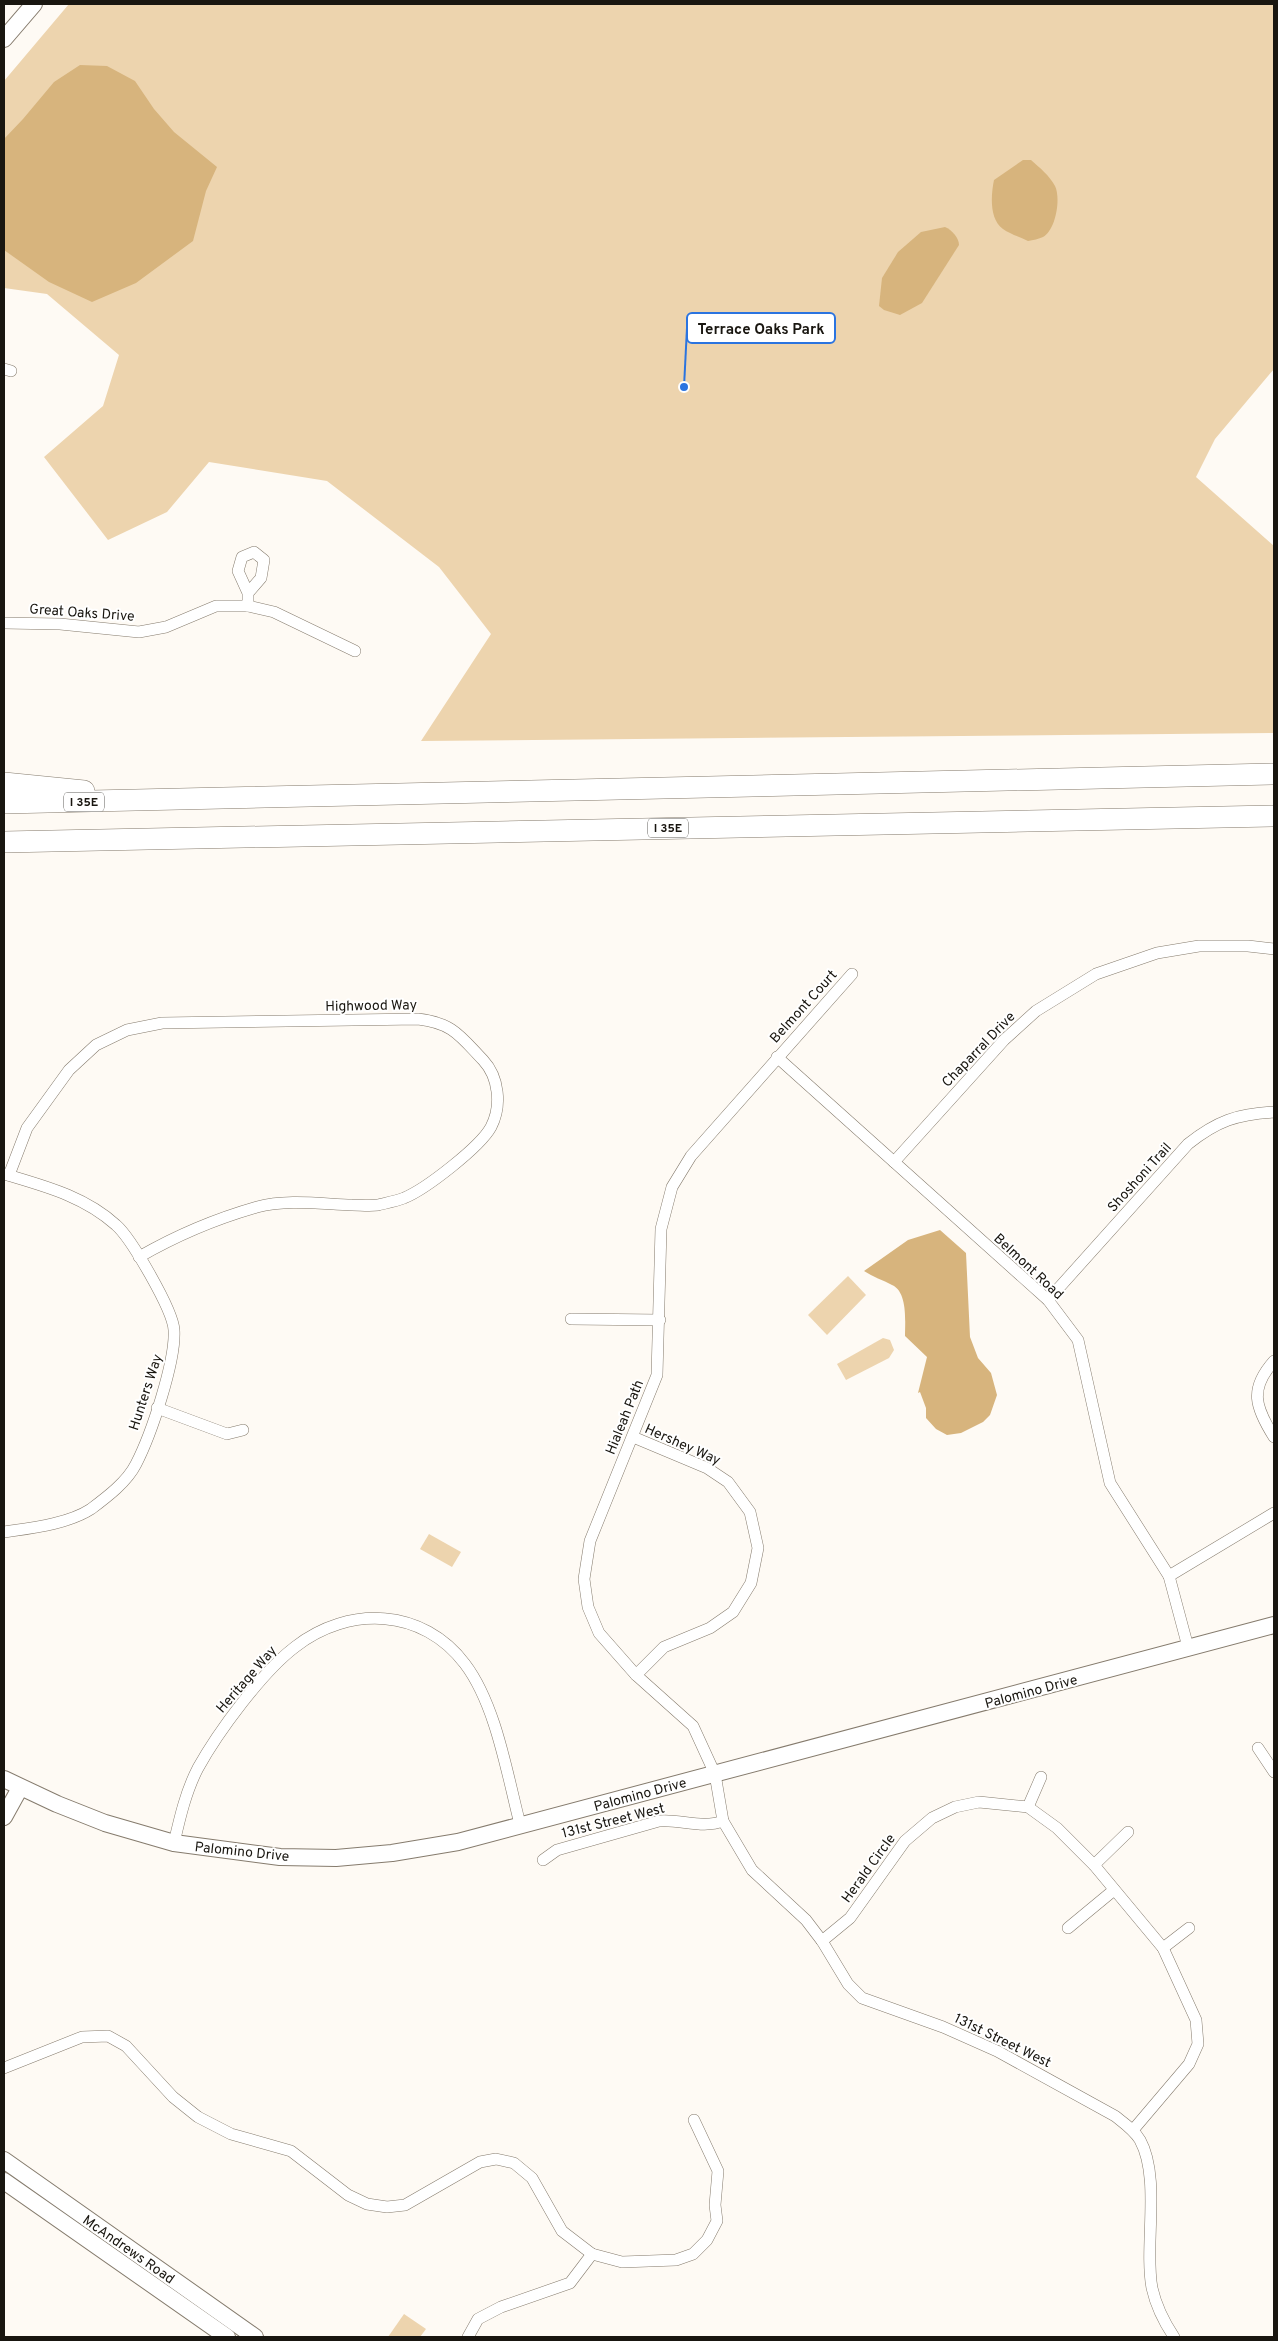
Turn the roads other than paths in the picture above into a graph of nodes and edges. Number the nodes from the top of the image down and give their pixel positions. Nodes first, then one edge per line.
1 (34, 4) edge
2 (4, 39) edge
3 (248, 593) dead end
4 (248, 606) junction
5 (4, 622) edge
6 (355, 651) dead end
7 (1274, 774) edge
8 (4, 783) edge
9 (164, 799) junction
10 (4, 804) edge
11 (1274, 816) edge
12 (61, 841) junction
13 (4, 842) edge
14 (4, 848) edge
15 (1274, 949) edge
16 (852, 974) dead end
17 (777, 1057) junction
18 (1274, 1112) edge
19 (894, 1162) junction
20 (6, 1175) edge
21 (139, 1257) junction
22 (1048, 1300) junction
23 (571, 1319) dead end
24 (660, 1320) junction
25 (1274, 1361) edge
26 (157, 1408) junction
27 (243, 1430) dead end
28 (633, 1437) junction
29 (1274, 1437) edge
30 (1274, 1513) edge
31 (4, 1532) edge
32 (1169, 1576) junction
33 (1274, 1625) edge
34 (1188, 1647) junction
35 (636, 1675) junction
36 (1258, 1748) dead end
37 (1274, 1772) edge
38 (714, 1774) junction
39 (1041, 1777) dead end
40 (4, 1779) edge
41 (20, 1788) junction
42 (1028, 1807) junction
43 (4, 1817) edge
44 (723, 1821) junction
45 (520, 1824) junction
46 (1128, 1832) dead end
47 (174, 1843) junction
48 (543, 1860) dead end
49 (1094, 1865) junction
50 (1114, 1890) junction
51 (1068, 1928) dead end
52 (1189, 1928) dead end
53 (822, 1941) junction
54 (1163, 1948) junction
55 (4, 2068) edge
56 (694, 2120) dead end
57 (1133, 2130) junction
58 (4, 2160) edge
59 (4, 2181) edge
60 (592, 2254) junction
61 (227, 2337) edge
62 (255, 2337) edge
63 (468, 2337) edge
64 (1174, 2337) edge

1 - 2 street
3 - 4 street
4 - 5 street, Great Oaks Drive
4 - 6 street, Great Oaks Drive
7 - 9 highway, I 35E
8 - 9 highway
9 - 10 highway, I 35E
11 - 12 highway, I 35E
12 - 13 highway, I 35E
12 - 14 highway
15 - 19 street, Chaparral Drive
16 - 17 street, Belmont Court
17 - 19 street, Belmont Road
17 - 24 street, Hialeah Path
18 - 22 street, Shoshoni Trail
19 - 22 street, Belmont Road
20 - 21 street, Hunters Way
20 - 21 street, Highwood Way
21 - 26 street, Hunters Way
22 - 32 street, Belmont Road
23 - 24 street
24 - 28 street, Hialeah Path
25 - 29 street
26 - 27 street
26 - 31 street, Hunters Way
28 - 35 street, Hialeah Path
28 - 35 street, Hershey Way
30 - 32 street
32 - 34 street, Belmont Road
33 - 34 street, Palomino Drive
34 - 38 street, Palomino Drive
35 - 38 street, Hialeah Path
36 - 37 street
38 - 44 street, 131st Street West
38 - 45 street, Palomino Drive
39 - 42 street
40 - 41 street, Palomino Drive
41 - 43 street
41 - 47 street, Palomino Drive
42 - 49 street
42 - 53 street, Herald Circle
44 - 48 street, 131st Street West
44 - 53 street, 131st Street West
45 - 47 street, Palomino Drive
45 - 47 street, Heritage Way
46 - 49 street
49 - 50 street
50 - 51 street
50 - 54 street
52 - 54 street
53 - 57 street, 131st Street West
54 - 57 street
55 - 60 street
56 - 60 street
57 - 64 street, 131st Street West
58 - 62 street, McAndrews Road
59 - 61 street, McAndrews Road
60 - 63 street

